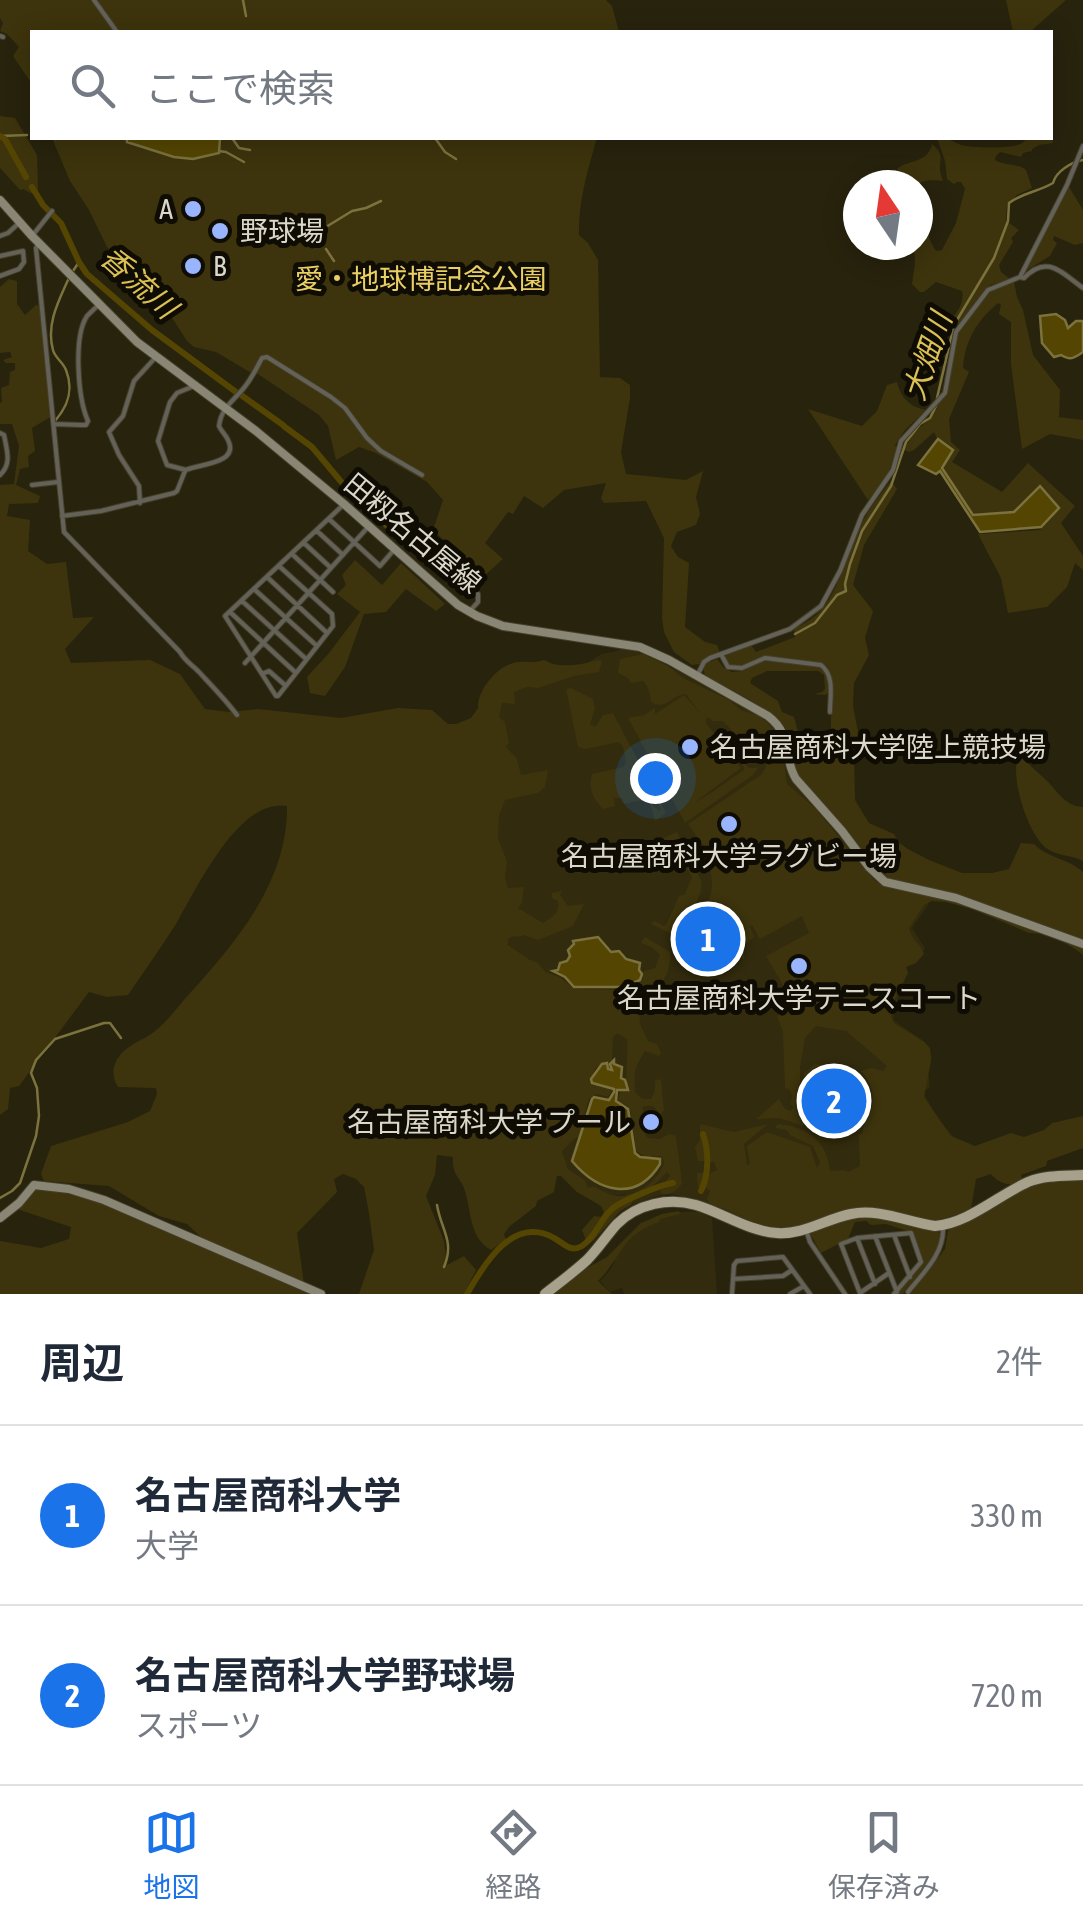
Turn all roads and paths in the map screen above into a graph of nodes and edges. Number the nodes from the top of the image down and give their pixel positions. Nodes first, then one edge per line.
1 (94, 0) edge
2 (116, 30) edge
3 (1083, 146) edge
4 (0, 200) edge
5 (50, 213) dead end
6 (19, 223) junction
7 (0, 236) edge
8 (32, 236) junction
9 (39, 244) junction
10 (0, 256) edge
11 (0, 276) edge
12 (1020, 277) junction
13 (1083, 288) edge
14 (98, 305) junction
15 (155, 358) junction
16 (194, 386) junction
17 (224, 408) junction
18 (54, 424) junction
19 (0, 432) edge
20 (7, 450) junction
21 (0, 452) edge
22 (186, 470) junction
23 (0, 475) edge
24 (422, 475) dead end
25 (58, 482) junction
26 (32, 485) dead end
27 (140, 502) junction
28 (344, 504) junction
29 (62, 516) junction
30 (329, 519) junction
31 (369, 526) junction
32 (316, 530) junction
33 (304, 542) junction
34 (354, 543) junction
35 (394, 549) junction
36 (292, 554) junction
37 (432, 554) dead end
38 (343, 556) junction
39 (279, 566) junction
40 (332, 568) junction
41 (266, 577) junction
42 (320, 581) junction
43 (254, 589) junction
44 (334, 592) dead end
45 (308, 593) junction
46 (242, 601) junction
47 (297, 606) junction
48 (230, 612) junction
49 (469, 612) junction
50 (286, 618) junction
51 (274, 630) junction
52 (327, 633) junction
53 (264, 643) junction
54 (317, 646) junction
55 (722, 654) junction
56 (251, 657) junction
57 (306, 659) junction
58 (244, 663) dead end
59 (296, 673) junction
60 (262, 674) junction
61 (697, 676) junction
62 (286, 686) junction
63 (830, 712) dead end
64 (238, 715) dead end
65 (1083, 944) edge
66 (1083, 1174) edge
67 (0, 1218) edge
68 (942, 1226) junction
69 (806, 1230) junction
70 (894, 1235) junction
71 (875, 1236) junction
72 (857, 1238) junction
73 (793, 1270) junction
74 (890, 1274) junction
75 (910, 1277) junction
76 (733, 1279) junction
77 (874, 1284) junction
78 (804, 1286) junction
79 (908, 1292) edge
80 (895, 1293) edge
81 (321, 1294) edge
82 (545, 1294) edge
83 (732, 1294) edge
84 (790, 1294) edge
85 (810, 1294) edge
86 (844, 1294) edge

1 - 2 street
3 - 12 street
4 - 6 main road, 田籾名古屋線
5 - 8 street
6 - 7 street
6 - 8 main road, 田籾名古屋線
8 - 9 main road, 田籾名古屋線
9 - 14 main road, 田籾名古屋線
9 - 18 street
10 - 11 street
12 - 13 street
12 - 55 street
14 - 15 main road, 田籾名古屋線
14 - 18 street
15 - 16 main road, 田籾名古屋線
15 - 27 street
16 - 17 main road, 田籾名古屋線
16 - 22 street
17 - 22 street
17 - 24 street
17 - 28 main road, 田籾名古屋線
18 - 25 street
19 - 20 street
20 - 21 street
20 - 23 street
22 - 27 street
25 - 26 street
25 - 29 street
27 - 29 street
28 - 30 street
28 - 31 main road, 田籾名古屋線
29 - 64 street
30 - 32 street
30 - 34 street
31 - 34 street
31 - 35 main road, 田籾名古屋線
32 - 33 street
32 - 38 street
33 - 36 street
33 - 40 street
34 - 35 street
34 - 38 street
35 - 49 main road, 田籾名古屋線
36 - 39 street
36 - 42 street
37 - 49 street
38 - 40 street
39 - 41 street
39 - 45 street
40 - 42 street
41 - 43 street
41 - 47 street
42 - 44 street
42 - 45 street
43 - 46 street
43 - 50 street
45 - 47 street
45 - 52 street
46 - 48 street
46 - 51 street
47 - 50 street
47 - 52 street
48 - 53 street
48 - 56 street
49 - 61 main road, 田籾名古屋線
50 - 51 street
50 - 54 street
51 - 53 street
51 - 57 street
52 - 54 street
53 - 56 street
53 - 59 street
54 - 57 street
55 - 61 street
55 - 63 street
56 - 58 street
56 - 60 street
57 - 59 street
59 - 62 street
60 - 62 street
60 - 62 street
61 - 65 main road, 田籾名古屋線
66 - 68 main road
67 - 81 main road
68 - 69 main road
68 - 79 street
69 - 82 main road
69 - 86 street
70 - 71 street
70 - 75 street
70 - 75 street
71 - 72 street
71 - 74 street
72 - 77 street
72 - 77 street
73 - 76 street
73 - 76 street
73 - 78 street
74 - 77 street
74 - 80 street
75 - 80 street
76 - 83 street
78 - 84 street
78 - 85 street

